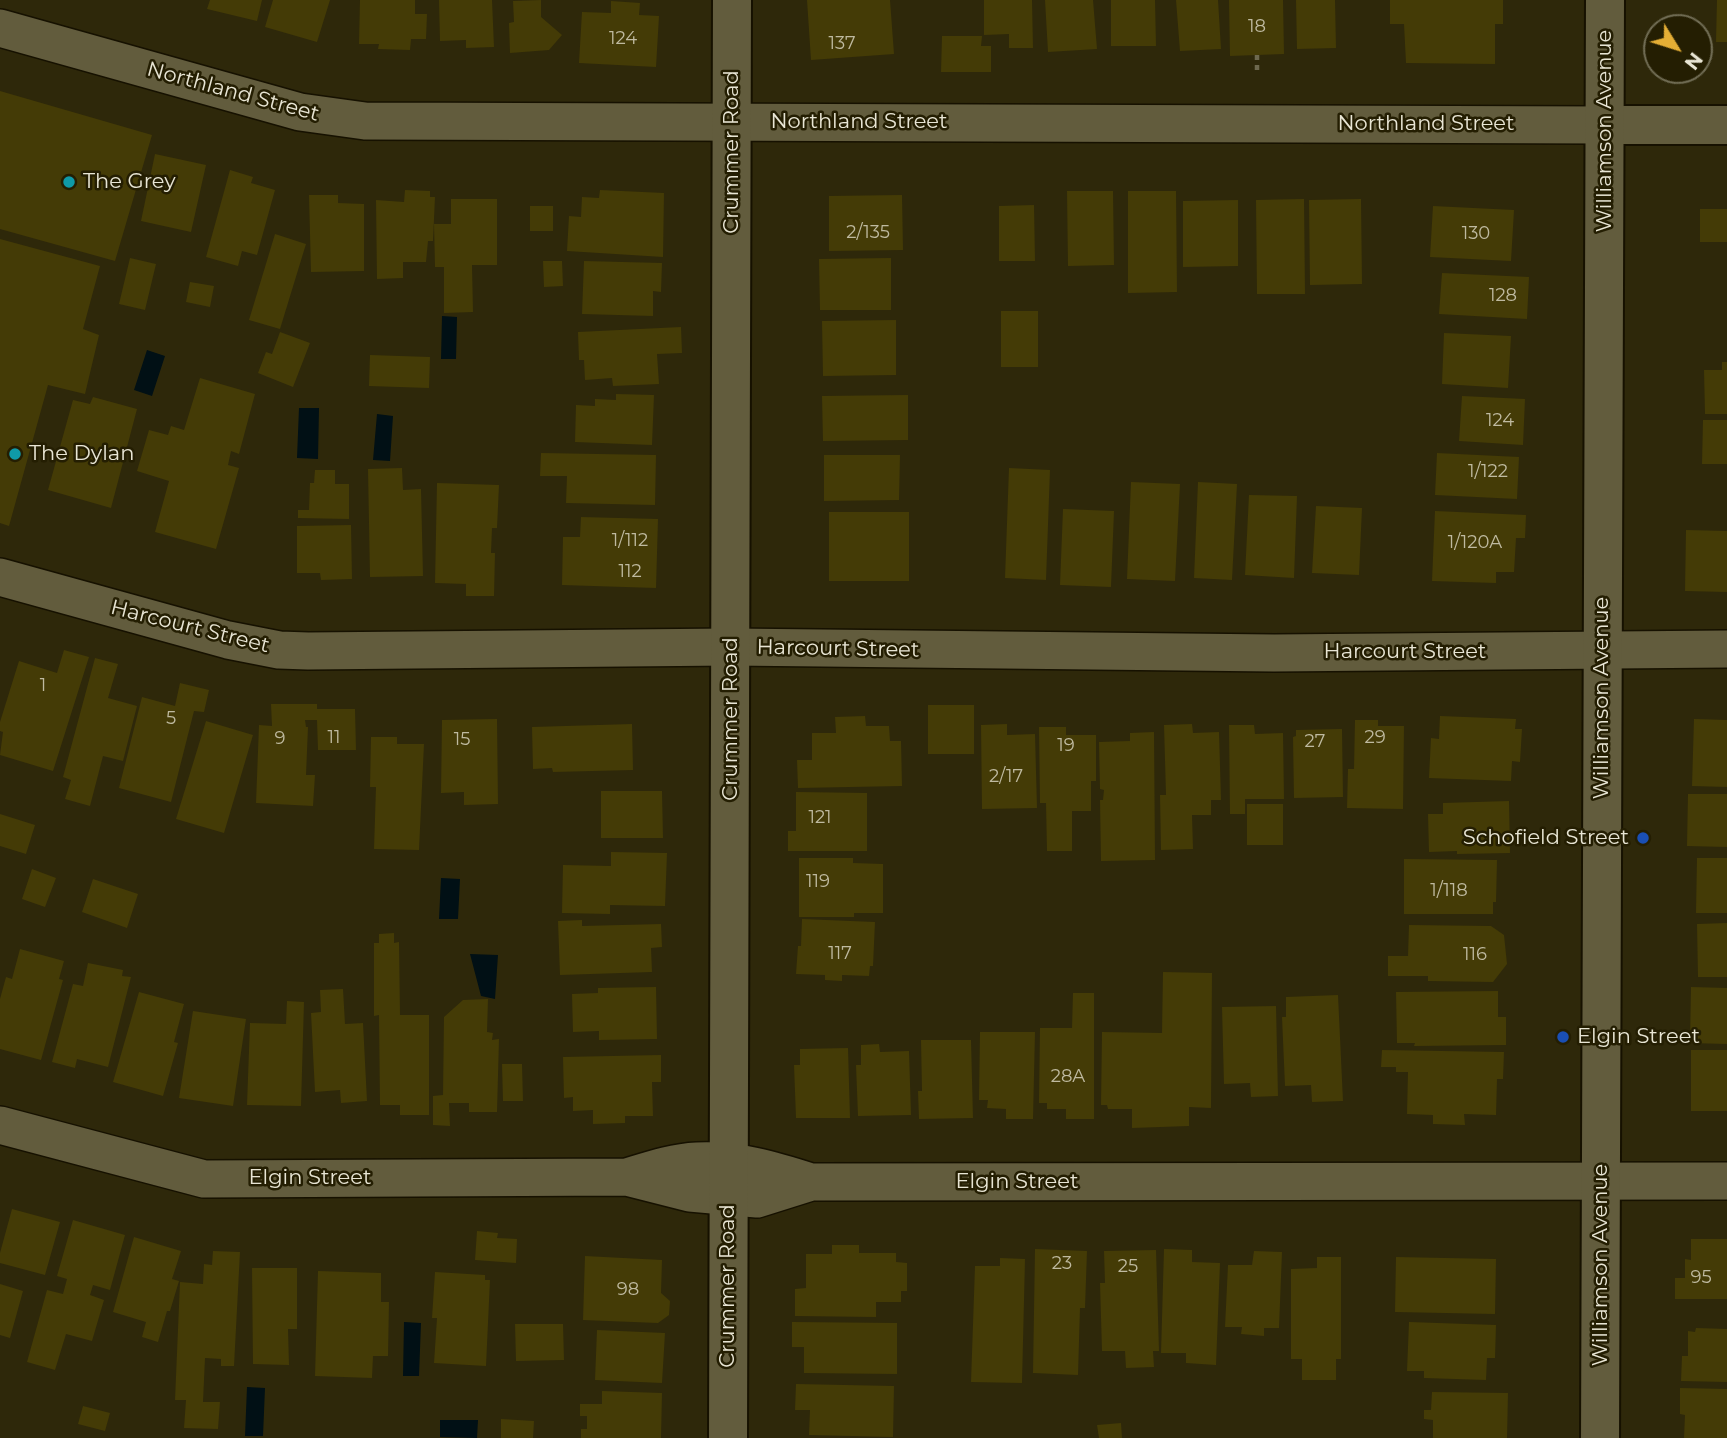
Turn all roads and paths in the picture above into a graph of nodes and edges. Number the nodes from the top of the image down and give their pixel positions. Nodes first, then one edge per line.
1 (732, 0) edge
2 (1605, 0) edge
3 (0, 28) edge
4 (1257, 55) dead end
5 (1257, 75) dead end
6 (732, 121) junction
7 (1605, 125) junction
8 (1727, 125) edge
9 (0, 577) edge
10 (731, 648) junction
11 (1727, 649) edge
12 (1601, 650) junction
13 (0, 1125) edge
14 (728, 1179) junction
15 (1602, 1181) junction
16 (1727, 1181) edge
17 (728, 1438) edge
18 (1600, 1438) edge

1 - 6 street, Crummer Road
2 - 7 street, Williamson Avenue
3 - 6 street, Northland Street
4 - 5 path
6 - 7 street, Northland Street
6 - 10 street, Crummer Road
7 - 8 street
7 - 12 street, Williamson Avenue
9 - 10 street, Harcourt Street
10 - 12 street, Harcourt Street
10 - 14 street, Crummer Road
11 - 12 street
12 - 15 street, Williamson Avenue
13 - 14 street, Elgin Street
14 - 15 street, Elgin Street
14 - 17 street, Crummer Road
15 - 16 street, Elgin Street
15 - 18 street, Williamson Avenue

